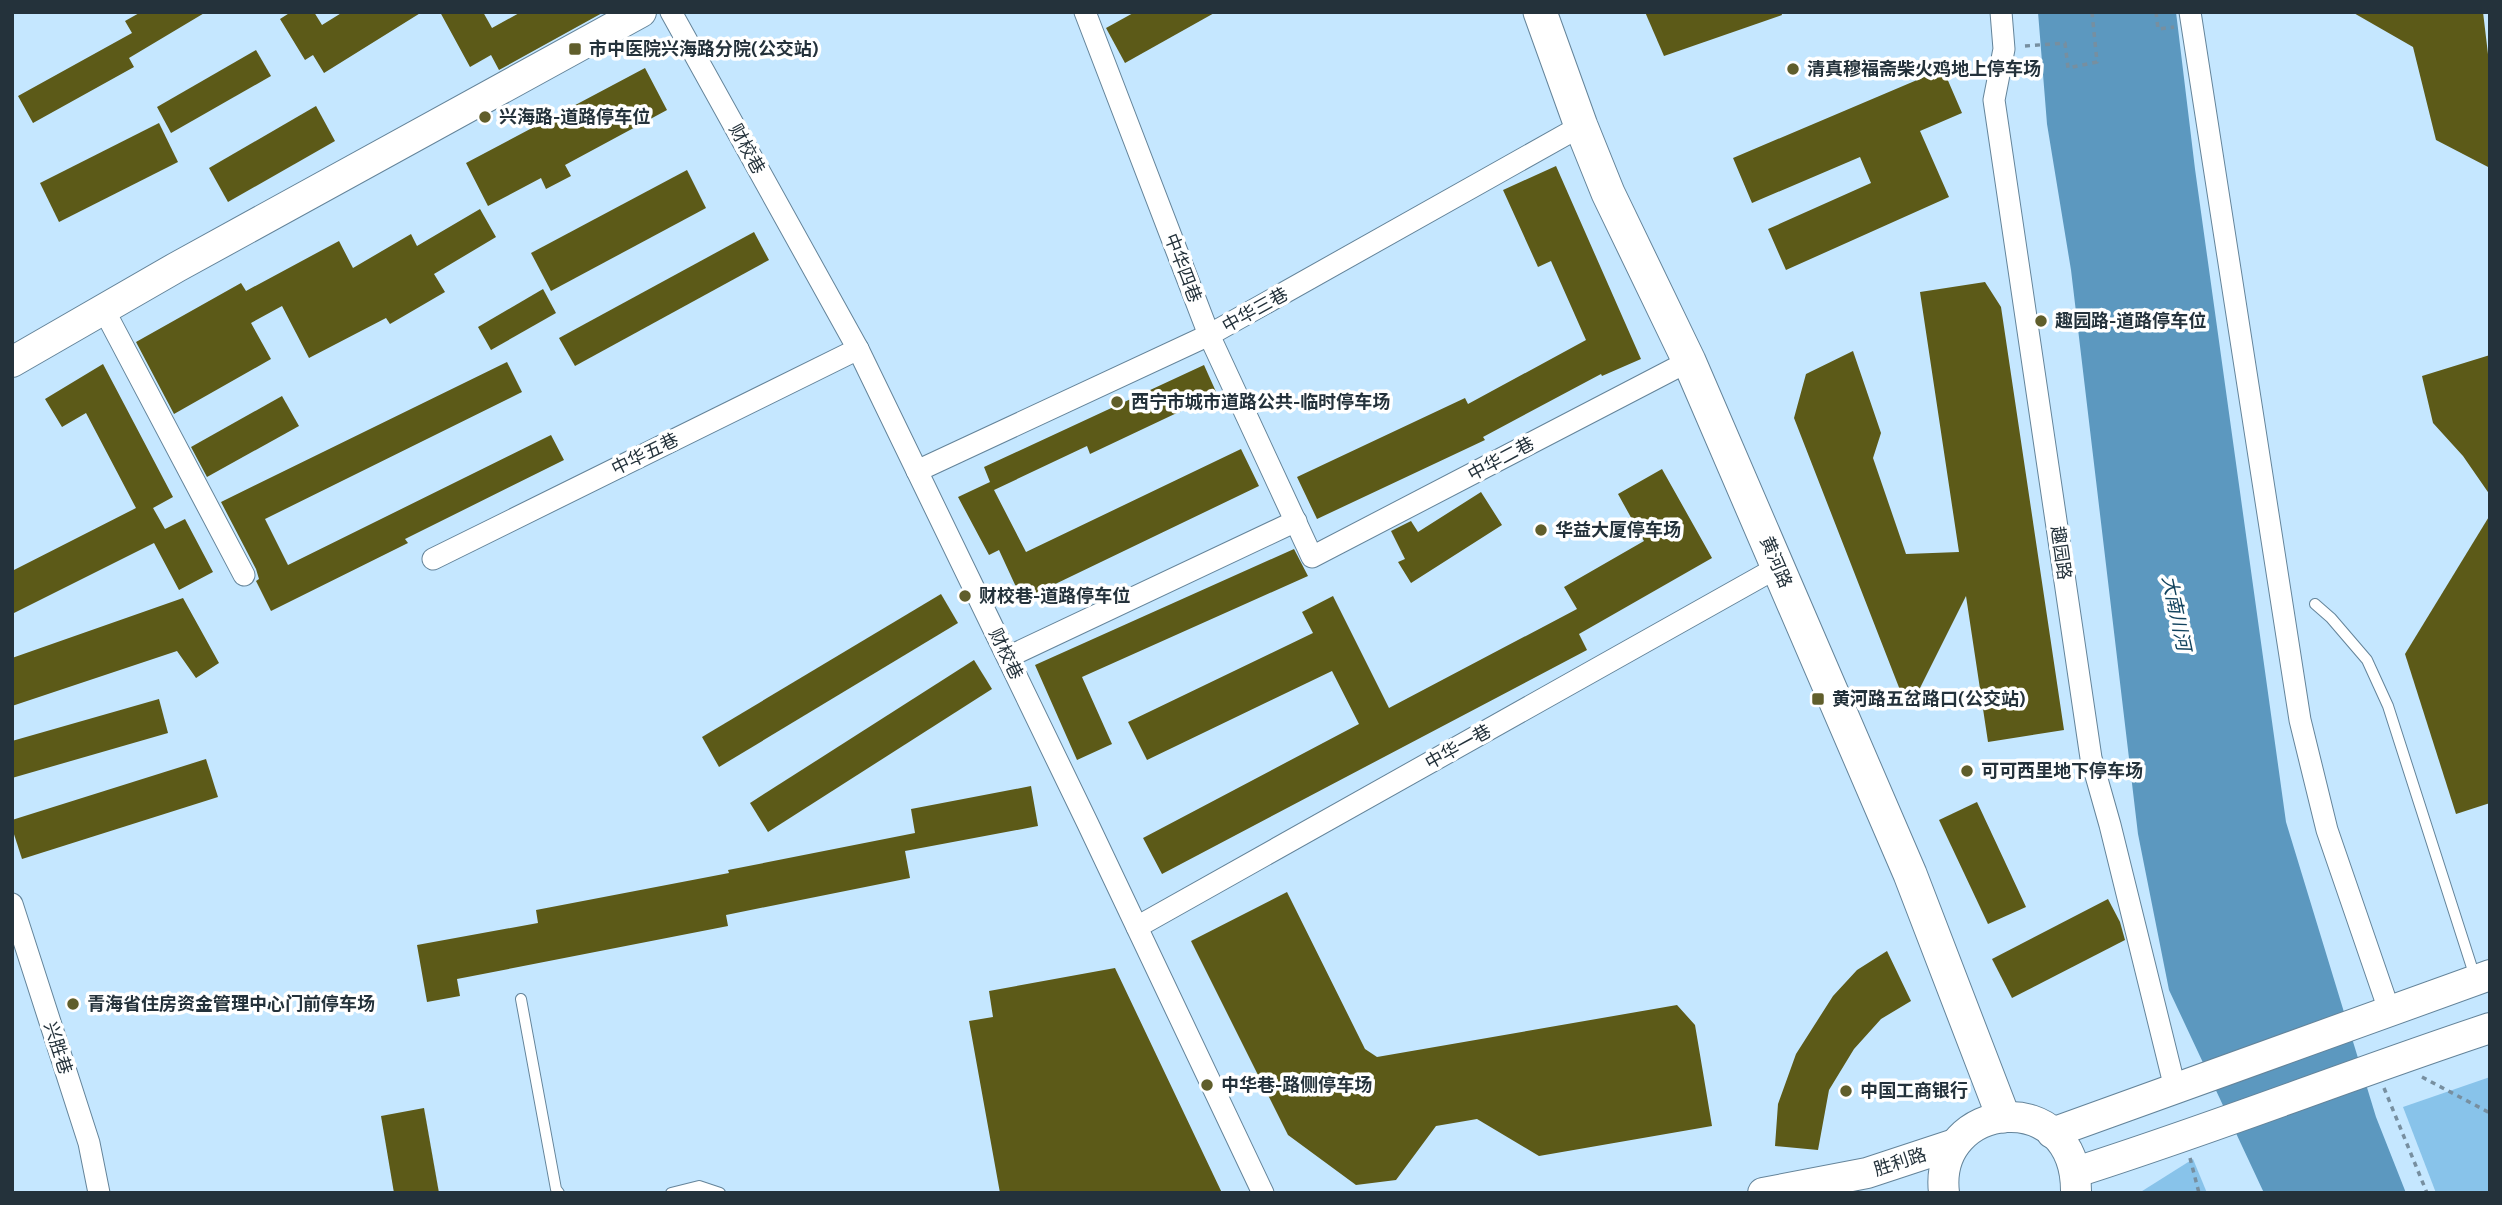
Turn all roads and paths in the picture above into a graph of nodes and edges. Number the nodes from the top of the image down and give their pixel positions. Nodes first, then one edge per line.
1 (641, 12) edge
2 (671, 12) edge
3 (1085, 12) edge
4 (1540, 12) edge
5 (2001, 12) edge
6 (2092, 12) edge
7 (2156, 12) edge
8 (2185, 19) edge
9 (2037, 45) dead end
10 (1581, 126) junction
11 (104, 310) junction
12 (1209, 335) junction
13 (858, 349) junction
14 (1689, 361) junction
15 (12, 362) edge
16 (917, 471) junction
17 (1296, 521) junction
18 (1312, 557) joint
19 (433, 559) dead end
20 (1778, 567) junction
21 (244, 575) dead end
22 (2315, 604) dead end
23 (1008, 657) junction
24 (12, 904) edge
25 (1138, 927) junction
26 (2483, 978) edge
27 (520, 999) dead end
28 (2377, 1015) junction
29 (2490, 1028) edge
30 (2391, 1066) junction
31 (2183, 1085) junction
32 (2490, 1113) edge
33 (2003, 1116) junction
34 (2052, 1133) junction
35 (2197, 1133) junction
36 (1955, 1144) junction
37 (2076, 1183) edge
38 (99, 1193) edge
39 (559, 1193) edge
40 (671, 1193) edge
41 (720, 1193) edge
42 (1263, 1193) edge
43 (1763, 1193) edge
44 (1944, 1193) edge
45 (2199, 1193) edge
46 (2427, 1193) edge

1 - 11 main road
2 - 13 street, 财校巷
3 - 12 street, 中华四巷
4 - 10 main road, 黄河路
5 - 31 street, 趣园路
6 - 9 path
7 - 8 path
8 - 28 street
10 - 12 street, 中华三巷
10 - 14 main road, 黄河路
11 - 15 main road
11 - 21 street
12 - 16 street, 中华三巷
12 - 17 street, 中华四巷
13 - 16 street, 财校巷
13 - 19 street, 中华五巷
14 - 18 street, 中华二巷
14 - 20 main road, 黄河路
16 - 23 street, 财校巷
17 - 18 street, 中华四巷
17 - 23 street
20 - 25 street, 中华一巷
20 - 33 main road, 黄河路
22 - 26 lane
23 - 25 street, 财校巷
24 - 38 street, 兴胜巷
25 - 42 street, 财校巷
26 - 28 main road
27 - 39 lane
28 - 31 main road
29 - 30 main road
30 - 32 path
30 - 35 main road
30 - 46 path
31 - 34 main road
33 - 34 main road
33 - 36 main road
34 - 37 main road
35 - 37 main road
35 - 45 path
36 - 43 main road, 胜利路
36 - 44 main road
40 - 41 lane

